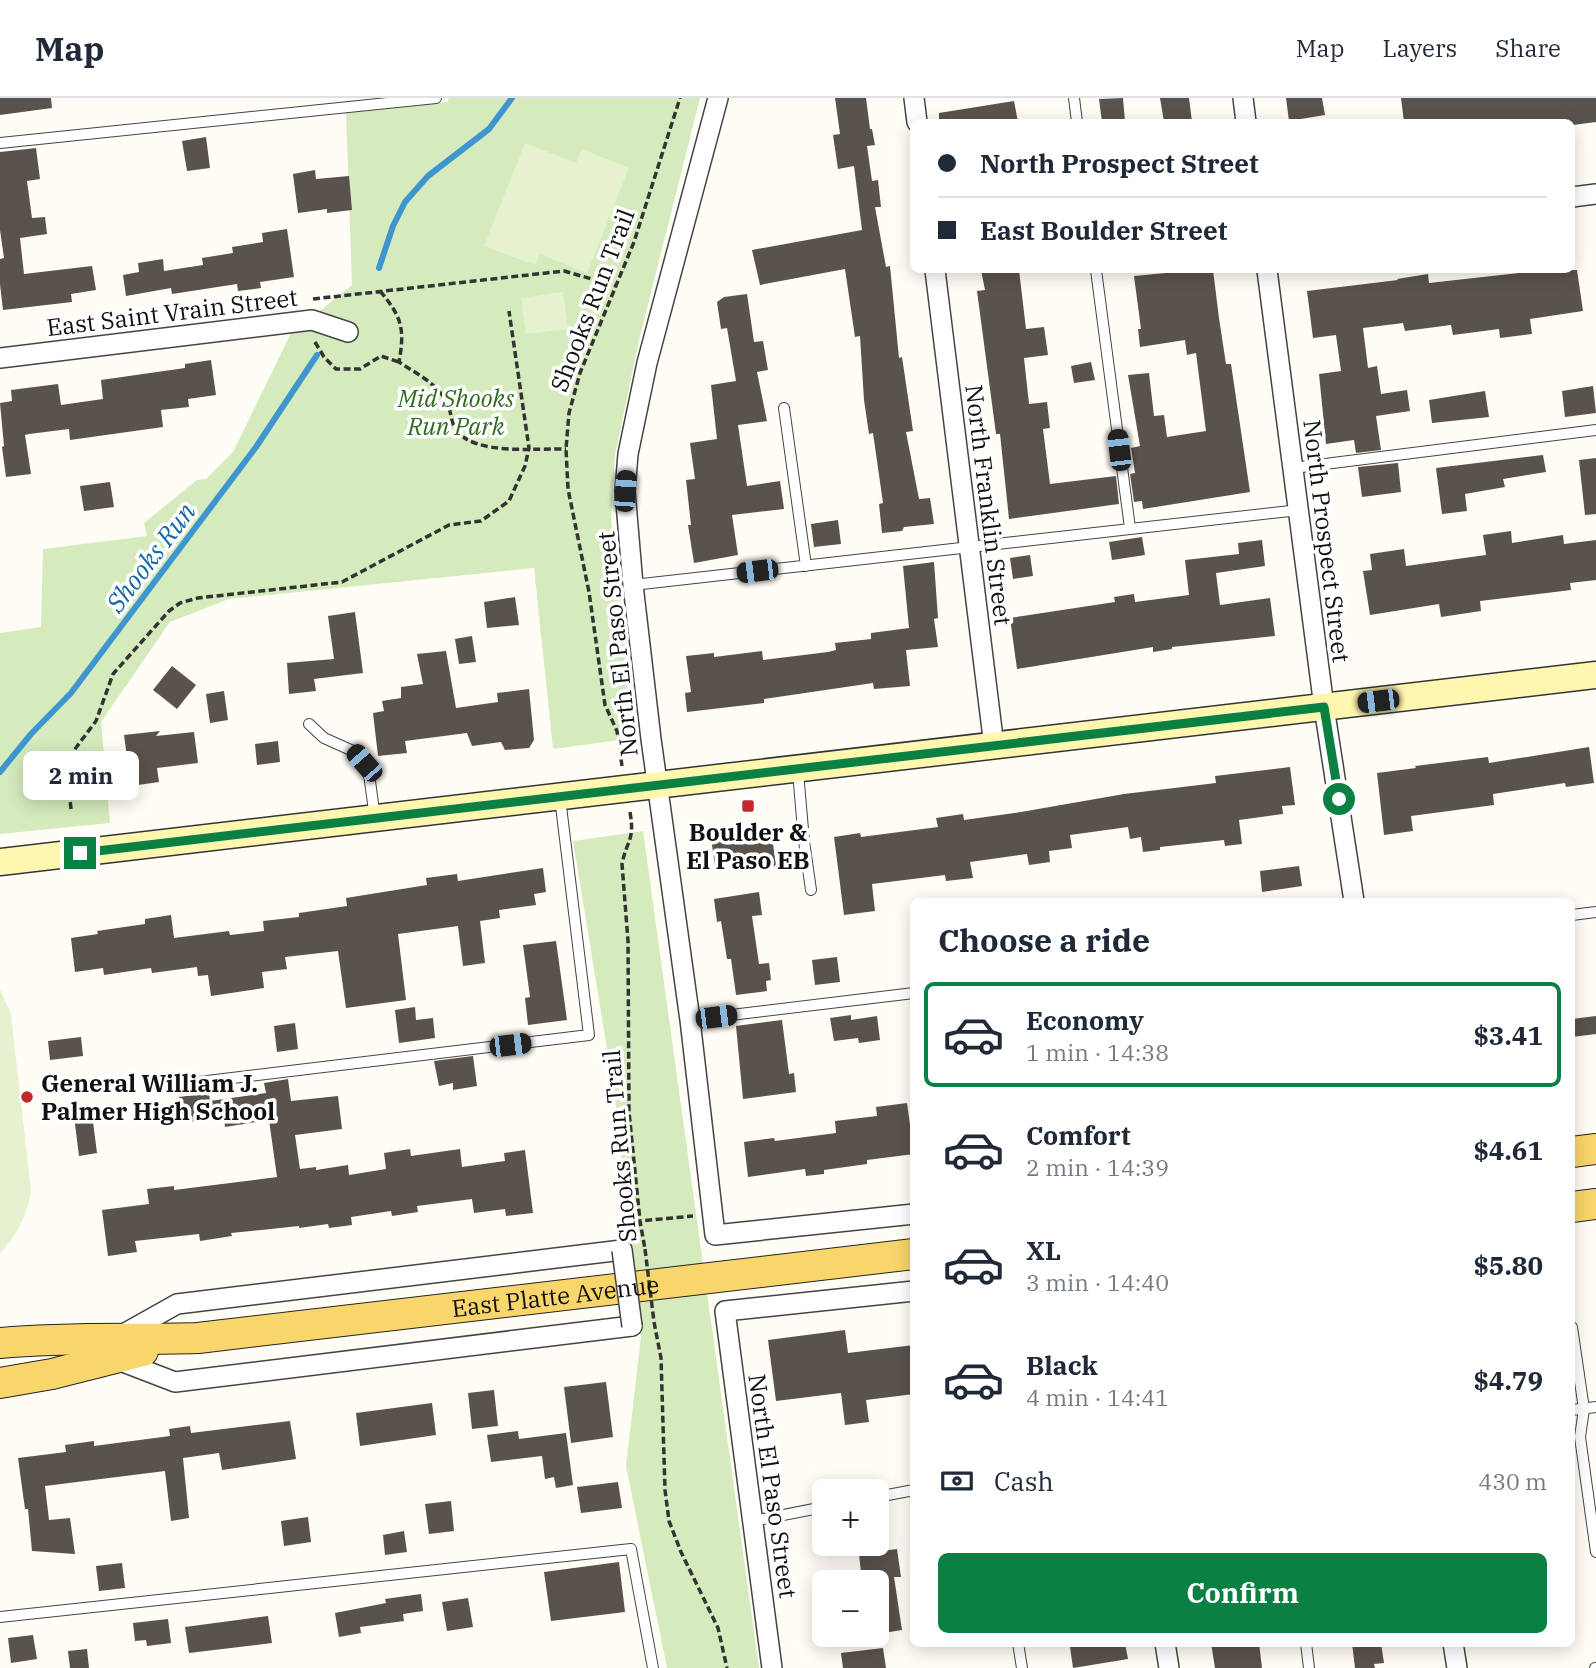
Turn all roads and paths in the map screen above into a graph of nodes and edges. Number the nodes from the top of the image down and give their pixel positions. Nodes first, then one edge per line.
1 (436, 98) edge
2 (680, 98) edge
3 (718, 98) edge
4 (914, 98) edge
5 (1074, 98) edge
6 (1243, 98) edge
7 (917, 119) edge
8 (1077, 119) edge
9 (1246, 119) edge
10 (0, 143) edge
11 (1596, 194) edge
12 (1575, 197) edge
13 (935, 273) edge
14 (1096, 273) edge
15 (1267, 273) edge
16 (616, 286) junction
17 (379, 290) junction
18 (311, 299) dead end
19 (509, 311) dead end
20 (312, 320) junction
21 (348, 332) dead end
22 (0, 358) edge
23 (399, 362) junction
24 (784, 408) dead end
25 (1596, 430) edge
26 (529, 448) junction
27 (566, 449) junction
28 (1293, 468) junction
29 (1299, 510) junction
30 (1130, 528) junction
31 (969, 547) junction
32 (806, 566) junction
33 (633, 585) junction
34 (1596, 675) edge
35 (1324, 707) junction
36 (309, 724) dead end
37 (994, 746) junction
38 (622, 766) dead end
39 (797, 768) junction
40 (658, 785) junction
41 (559, 797) junction
42 (71, 809) dead end
43 (375, 818) junction
44 (631, 821) dead end
45 (0, 862) edge
46 (811, 890) dead end
47 (1354, 898) edge
48 (1596, 912) edge
49 (1575, 915) edge
50 (910, 993) edge
51 (690, 1020) junction
52 (166, 1086) dead end
53 (1596, 1149) edge
54 (1575, 1152) edge
55 (1596, 1204) edge
56 (1575, 1207) edge
57 (910, 1214) edge
58 (712, 1215) junction
59 (640, 1221) junction
60 (910, 1254) edge
61 (910, 1291) edge
62 (0, 1343) edge
63 (1575, 1348) edge
64 (114, 1349) junction
65 (0, 1382) edge
66 (1596, 1407) edge
67 (1584, 1409) junction
68 (1575, 1410) edge
69 (910, 1491) edge
70 (889, 1495) edge
71 (812, 1509) edge
72 (753, 1521) junction
73 (1596, 1552) edge
74 (0, 1617) edge
75 (1018, 1647) edge
76 (1165, 1647) edge
77 (1306, 1647) edge
78 (1454, 1647) edge
79 (653, 1668) edge
80 (727, 1668) edge
81 (772, 1668) edge
82 (1021, 1668) edge
83 (1168, 1668) edge
84 (1309, 1668) edge
85 (1457, 1668) edge

1 - 10 lane
2 - 16 path, Shooks Run Trail
3 - 33 street, North El Paso Street
4 - 7 street
5 - 8 lane
6 - 9 street
11 - 12 street
13 - 31 street, North Franklin Street
14 - 30 lane
15 - 28 street, North Prospect Street
16 - 17 path
16 - 27 path, Shooks Run Trail
17 - 18 path
17 - 23 path
19 - 26 path
20 - 21 street, East Saint Vrain Street
20 - 22 street, East Saint Vrain Street
20 - 23 path
23 - 26 path
24 - 32 lane
25 - 28 lane
26 - 27 path
26 - 42 path
27 - 38 path, Shooks Run Trail
28 - 29 street, North Prospect Street
29 - 30 lane
29 - 35 street, North Prospect Street
30 - 31 lane
31 - 32 lane
31 - 37 street, North Franklin Street
32 - 33 lane
33 - 40 street, North El Paso Street
34 - 35 street
35 - 37 street
35 - 47 street, North Prospect Street
36 - 43 lane
37 - 39 street
39 - 40 street
39 - 46 lane
40 - 41 street
40 - 51 street, North El Paso Street
41 - 43 street
41 - 52 lane
43 - 45 street
44 - 59 path, Shooks Run Trail
48 - 49 lane
50 - 51 lane
51 - 58 street, North El Paso Street
53 - 54 main road
55 - 56 main road
57 - 58 street, North El Paso Street
58 - 59 path
59 - 80 path, Shooks Run Trail, bridge
60 - 64 main road, East Platte Avenue
61 - 72 street, North El Paso Street
62 - 64 main road, East Platte Avenue
63 - 67 lane
64 - 64 street, bridge
64 - 65 main road, East Platte Avenue
66 - 67 lane
67 - 68 lane
67 - 73 lane
69 - 70 lane
71 - 72 lane
72 - 81 street, North El Paso Street
74 - 79 lane
75 - 82 lane
76 - 83 street
77 - 84 lane
78 - 85 street

